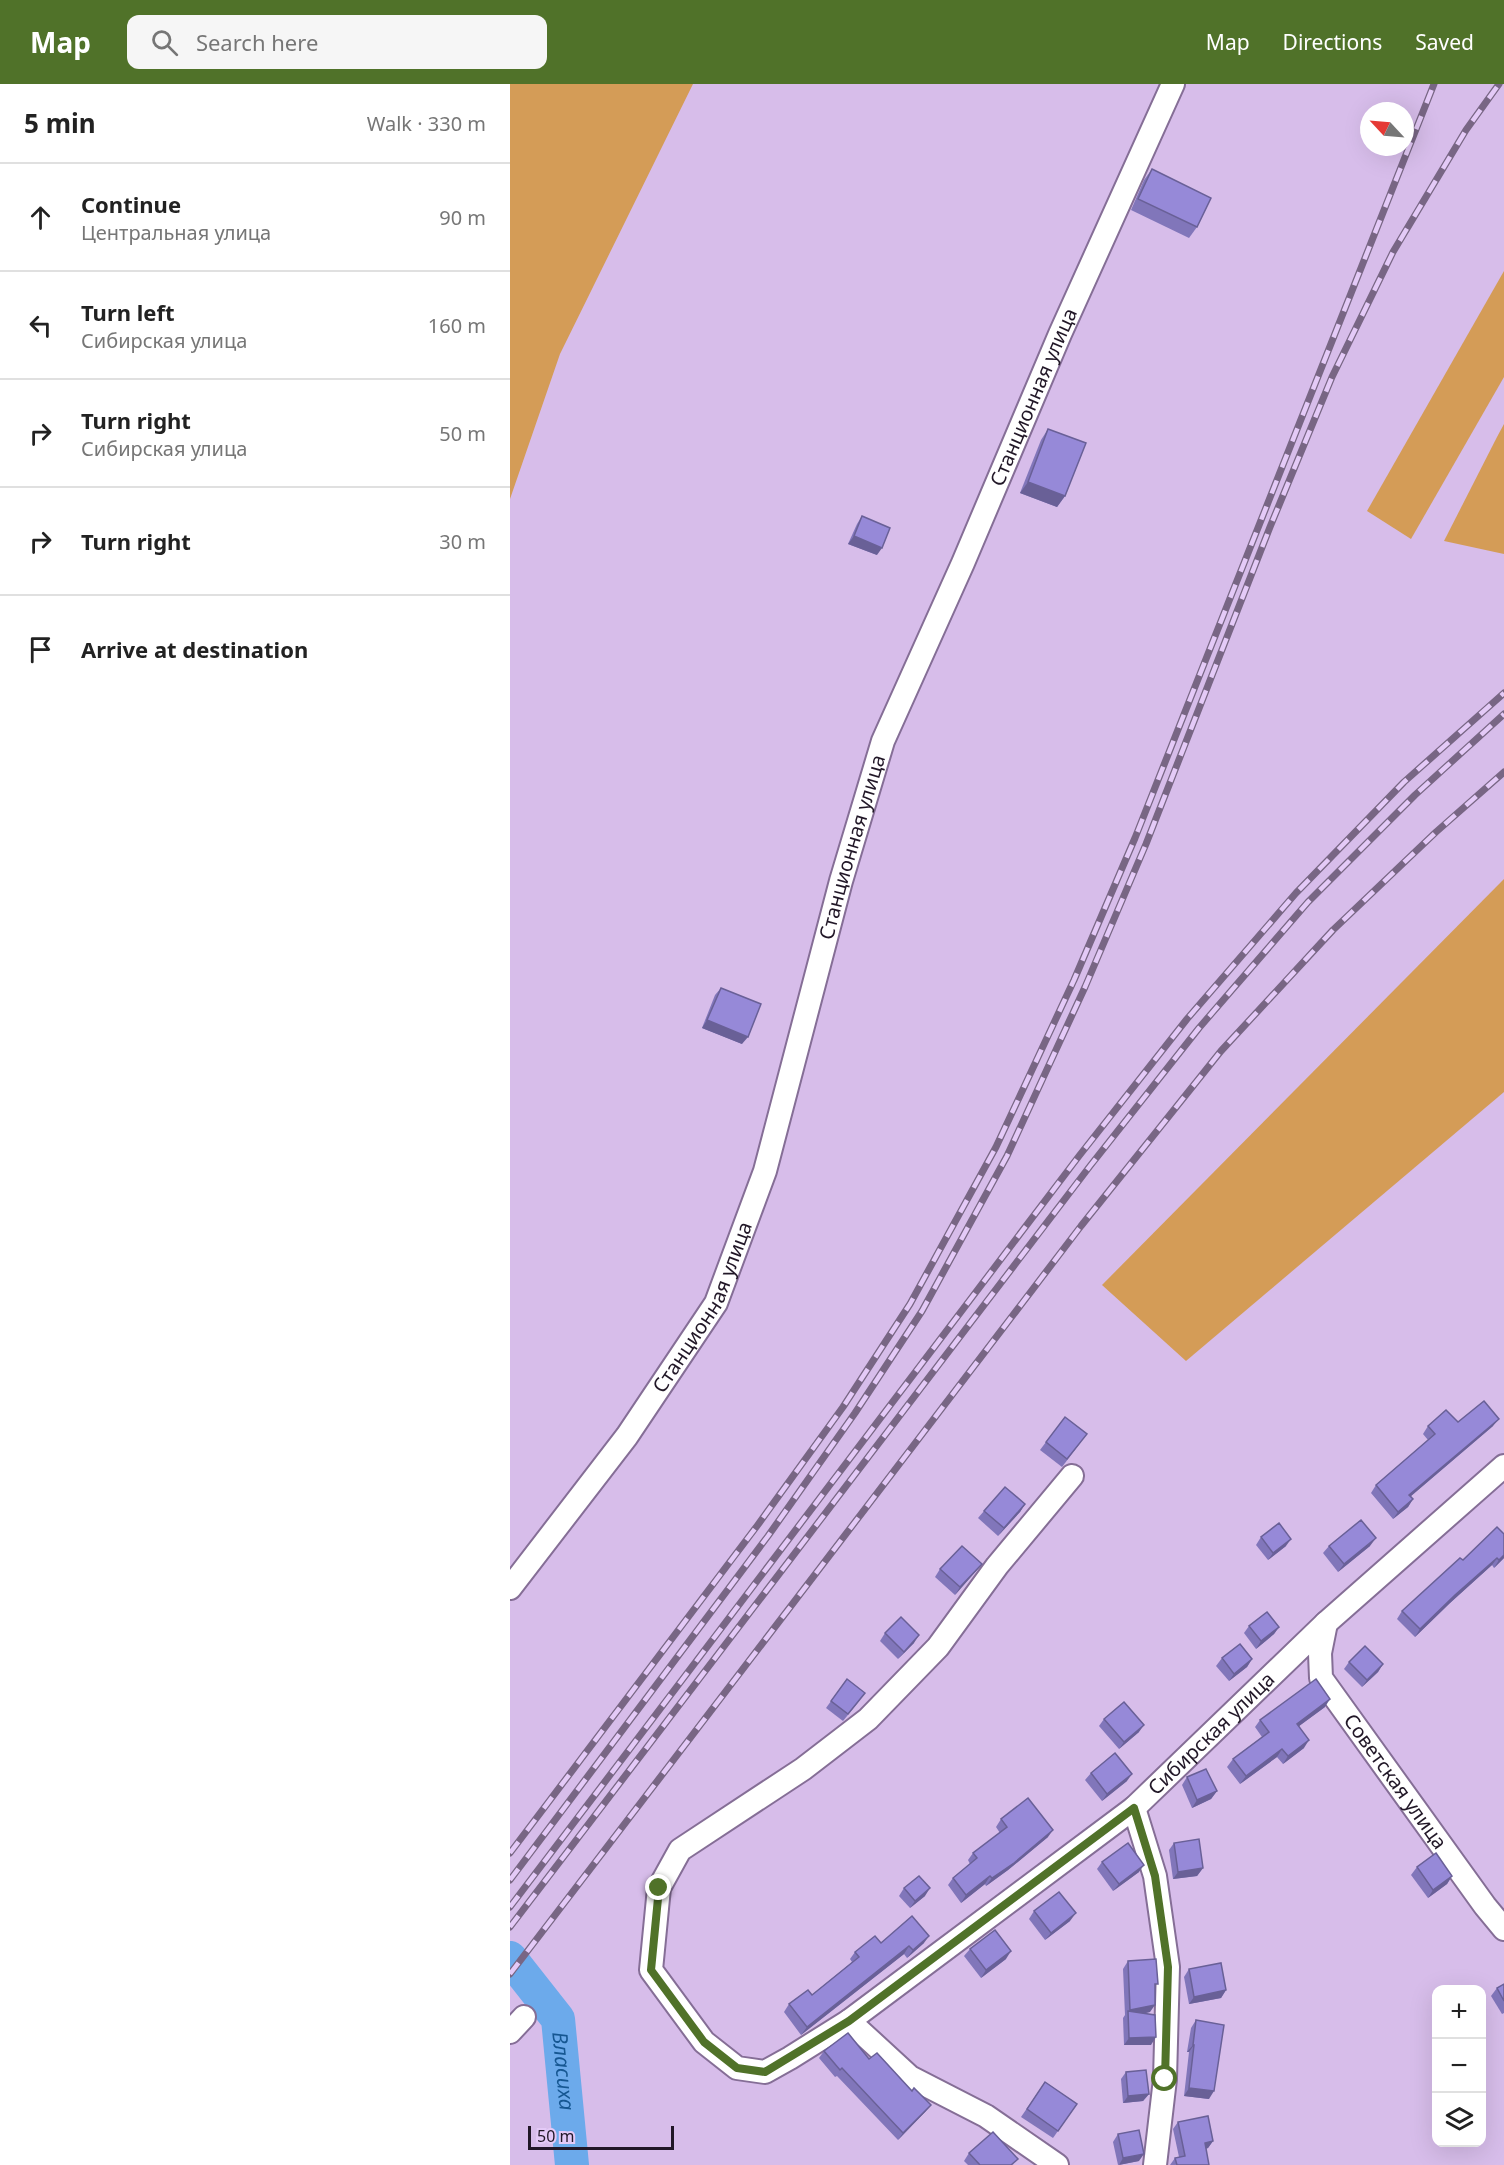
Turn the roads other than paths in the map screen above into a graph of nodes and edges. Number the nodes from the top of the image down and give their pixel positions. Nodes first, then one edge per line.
1 (1173, 84) edge
2 (1504, 1466) edge
3 (1072, 1476) dead end
4 (510, 1588) edge
5 (1326, 1623) junction
6 (1134, 1808) junction
7 (1504, 1929) edge
8 (849, 2021) junction
9 (1057, 2165) edge
10 (1155, 2165) edge

1 - 4 street, Станционная улица
2 - 5 street, Сибирская улица
3 - 8 street, Сибирская улица
5 - 6 street, Сибирская улица
5 - 7 street, Советская улица
6 - 8 street, Сибирская улица
6 - 10 street
8 - 9 street

